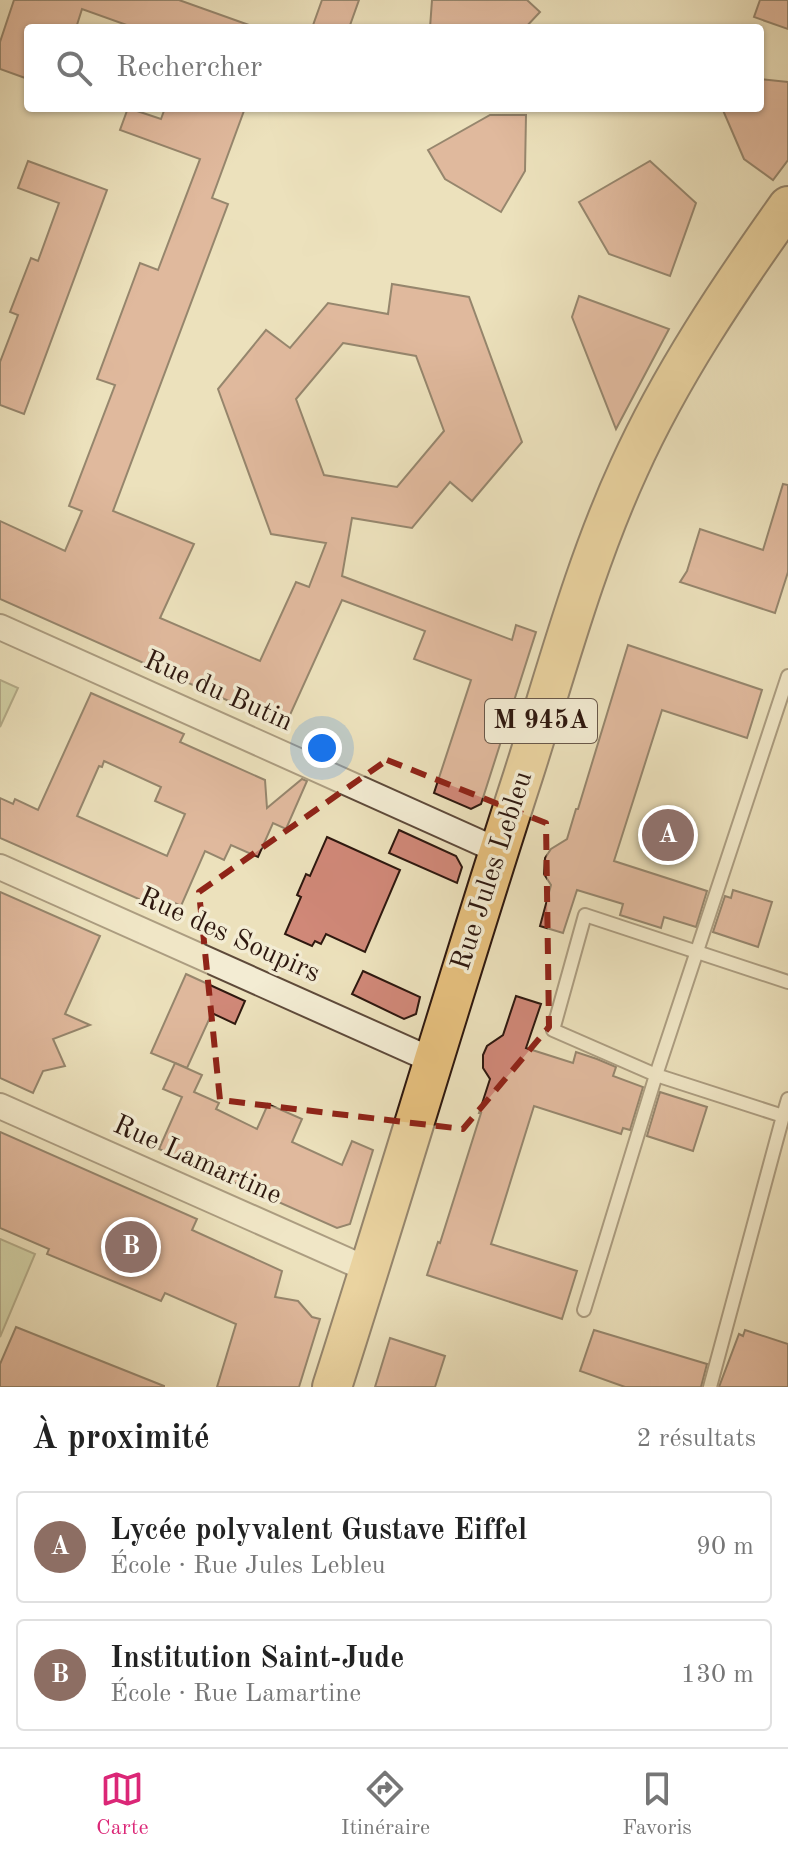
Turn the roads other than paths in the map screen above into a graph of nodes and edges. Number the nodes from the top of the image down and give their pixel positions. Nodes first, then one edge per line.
1 (788, 206) edge
2 (0, 627) edge
3 (788, 676) edge
4 (499, 851) junction
5 (0, 867) edge
6 (697, 951) junction
7 (788, 982) edge
8 (434, 1061) junction
9 (656, 1075) junction
10 (788, 1099) edge
11 (0, 1106) edge
12 (783, 1116) junction
13 (369, 1270) junction
14 (584, 1310) dead end
15 (332, 1387) edge
16 (710, 1387) edge

1 - 4 main road, Rue Jules Lebleu / M 945A
2 - 4 street, Rue du Butin
3 - 6 lane
4 - 8 main road, Rue Jules Lebleu / M 945A
5 - 8 street, Rue des Soupirs
6 - 7 lane
6 - 9 lane
6 - 9 lane
8 - 13 main road, Rue Jules Lebleu / M 945A
9 - 12 lane
9 - 14 lane
10 - 12 lane
11 - 13 street, Rue Lamartine
12 - 16 lane
13 - 15 main road, Rue Jules Lebleu / M 945A

